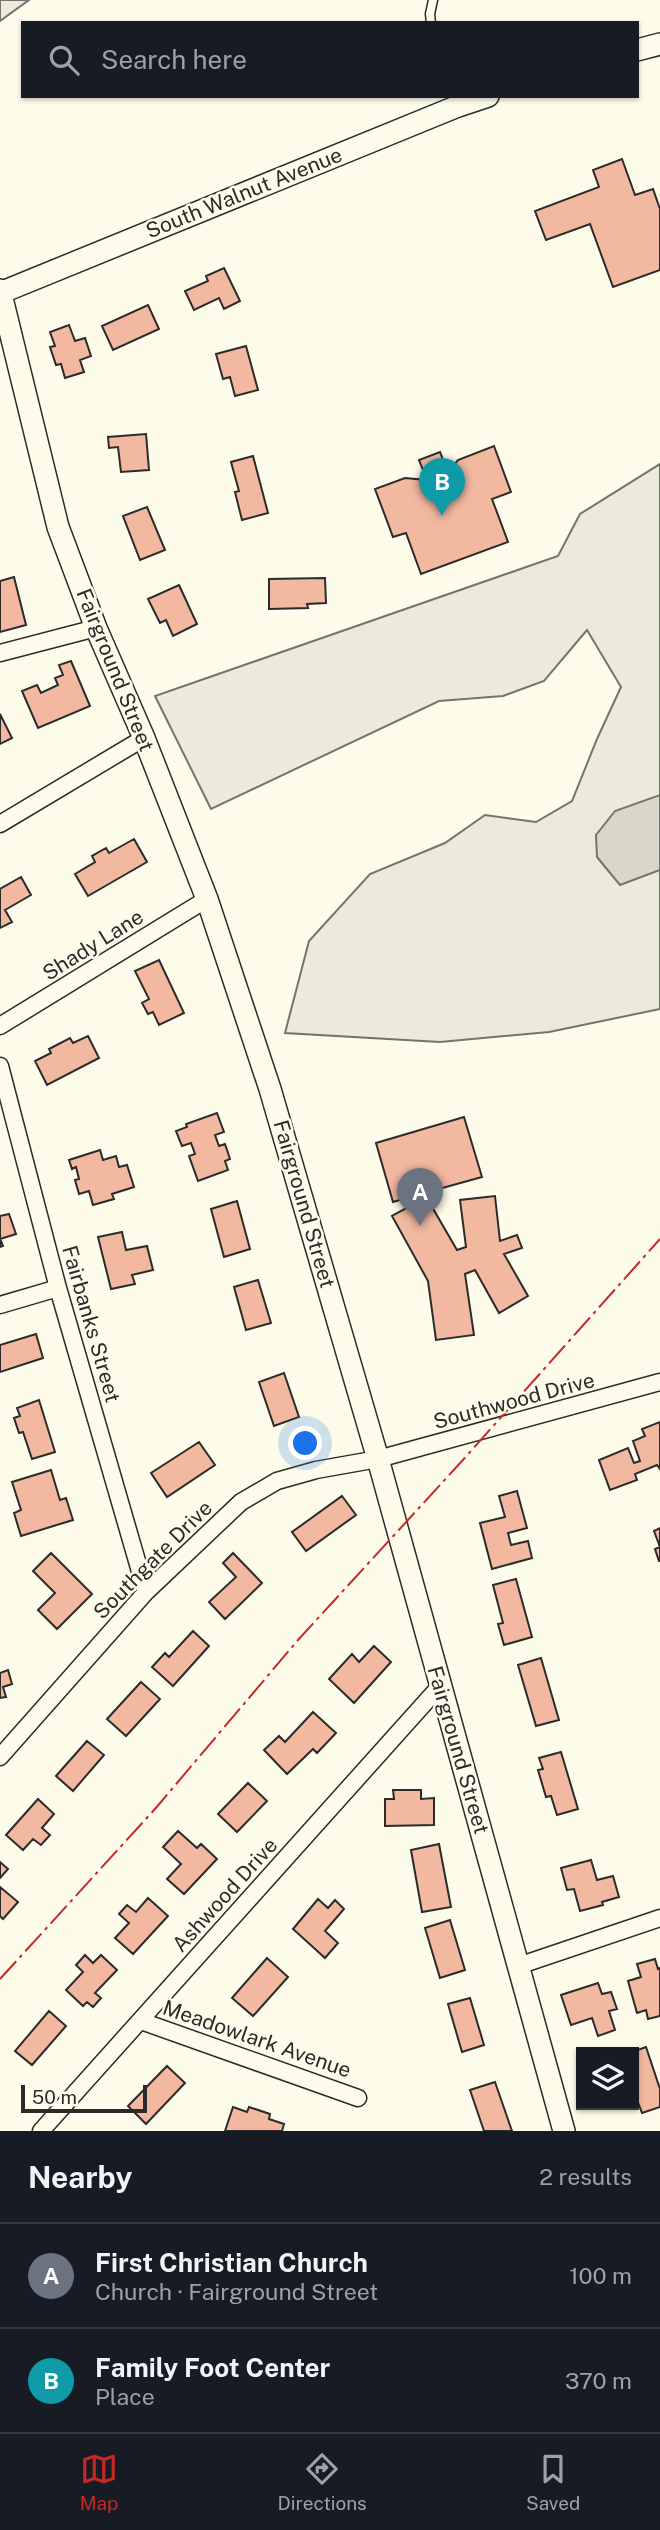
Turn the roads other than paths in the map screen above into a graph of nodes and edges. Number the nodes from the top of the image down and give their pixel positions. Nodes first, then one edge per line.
1 (433, 0) edge
2 (431, 21) edge
3 (660, 44) edge
4 (639, 49) edge
5 (475, 98) edge
6 (456, 101) edge
7 (0, 292) edge
8 (96, 628) junction
9 (0, 653) edge
10 (144, 738) junction
11 (0, 824) edge
12 (207, 899) junction
13 (0, 1026) edge
14 (0, 1066) edge
15 (58, 1288) junction
16 (0, 1304) edge
17 (660, 1382) edge
18 (378, 1459) junction
19 (146, 1592) junction
20 (440, 1686) junction
21 (0, 1756) edge
22 (660, 1918) edge
23 (518, 1966) junction
24 (141, 2021) junction
25 (358, 2098) dead end
26 (41, 2131) edge
27 (564, 2131) edge

1 - 2 lane
3 - 4 street
5 - 6 street, South Walnut Avenue
6 - 7 street, South Walnut Avenue
7 - 8 street, Fairground Street
8 - 9 street
8 - 10 street, Fairground Street
10 - 11 street
10 - 12 street, Fairground Street
12 - 13 street, Shady Lane
12 - 18 street, Fairground Street
14 - 15 street, Fairbanks Street
15 - 16 street
15 - 19 street, Fairbanks Street
17 - 18 street, Southwood Drive
18 - 19 street, Southgate Drive
18 - 20 street, Fairground Street
19 - 21 street, Southgate Drive
20 - 23 street, Fairground Street
20 - 24 street, Ashwood Drive
22 - 23 street
23 - 27 street, Fairground Street
24 - 25 street, Meadowlark Avenue
24 - 26 street, Ashwood Drive

